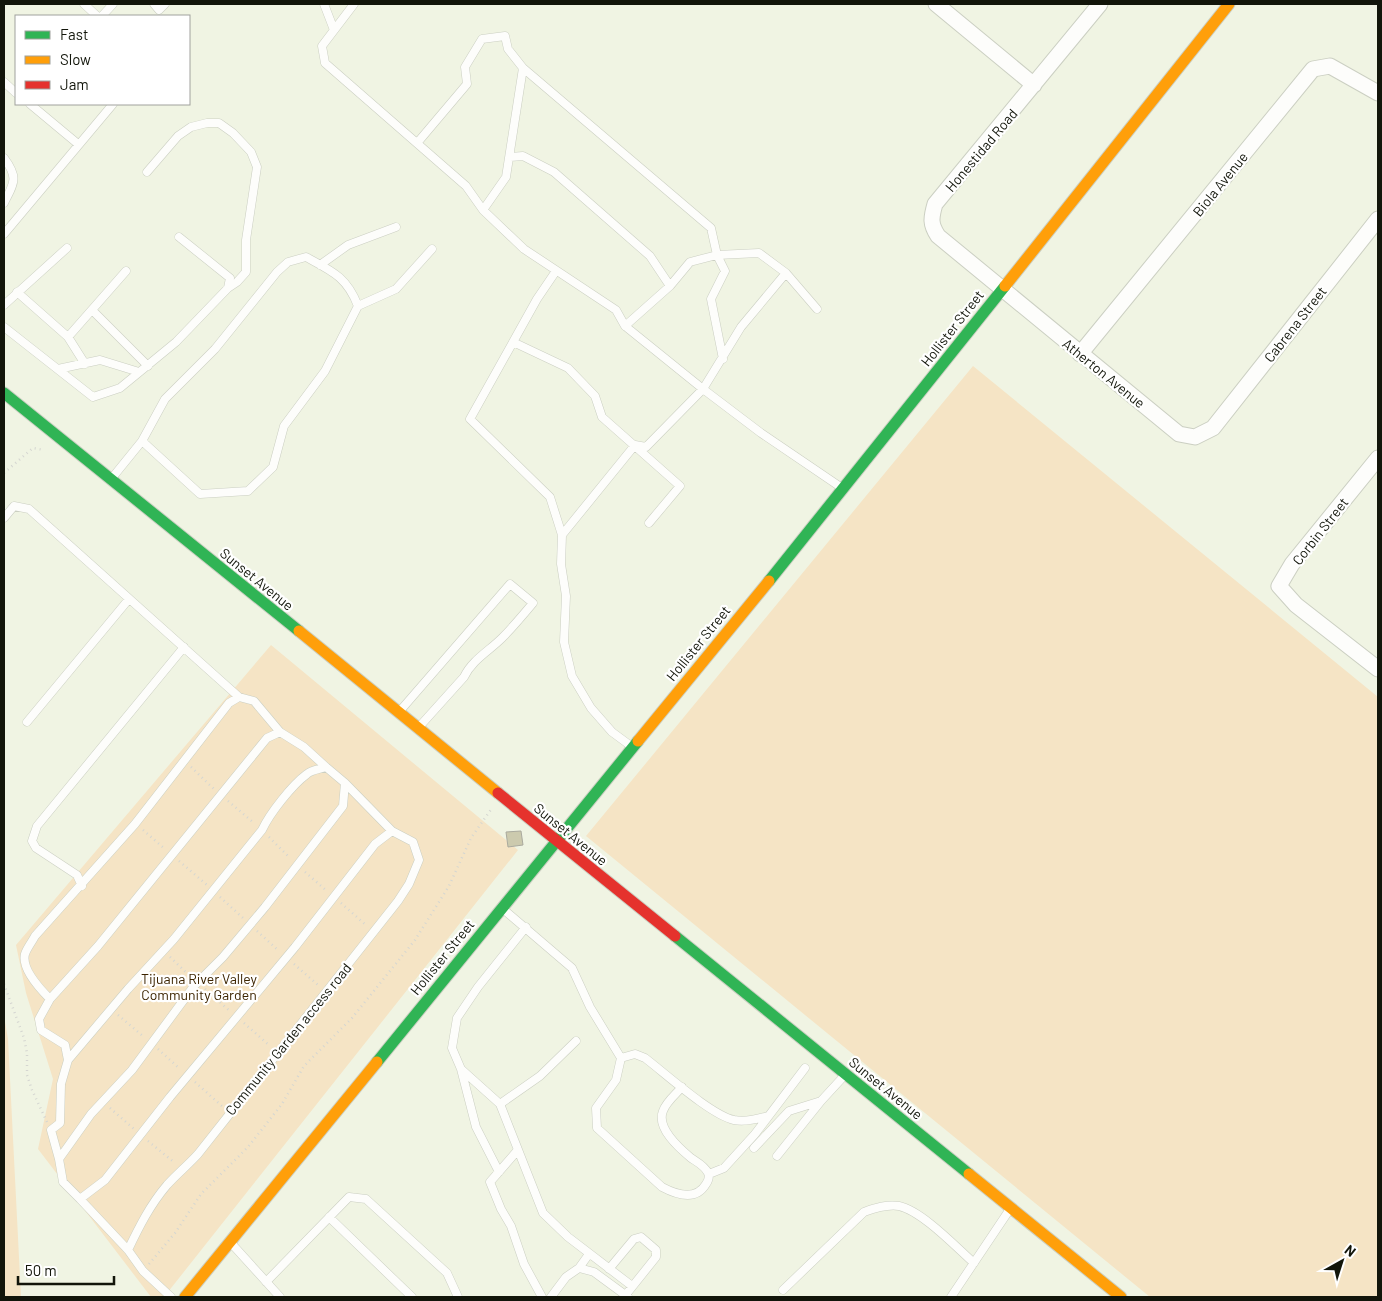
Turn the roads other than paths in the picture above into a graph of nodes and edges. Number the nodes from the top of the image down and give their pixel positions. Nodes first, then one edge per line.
1 (84, 4) edge
2 (113, 4) edge
3 (165, 4) edge
4 (324, 4) edge
5 (354, 4) edge
6 (936, 4) edge
7 (1100, 4) edge
8 (1229, 4) edge
9 (159, 10) edge
10 (96, 15) edge
11 (103, 15) edge
12 (334, 30) junction
13 (523, 68) junction
14 (4, 82) edge
15 (1034, 85) junction
16 (15, 92) edge
17 (1378, 92) edge
18 (31, 105) edge
19 (113, 105) edge
20 (418, 142) junction
21 (78, 144) junction
22 (510, 157) junction
23 (4, 158) edge
24 (147, 172) dead end
25 (4, 203) edge
26 (483, 210) junction
27 (1378, 220) edge
28 (396, 227) dead end
29 (4, 234) edge
30 (179, 237) dead end
31 (67, 248) dead end
32 (432, 249) dead end
33 (717, 255) junction
34 (320, 265) junction
35 (126, 271) dead end
36 (556, 271) junction
37 (786, 273) junction
38 (670, 286) junction
39 (228, 288) junction
40 (1002, 289) junction
41 (17, 292) junction
42 (4, 305) edge
43 (358, 306) junction
44 (816, 309) dead end
45 (92, 310) junction
46 (625, 326) junction
47 (4, 327) edge
48 (68, 337) junction
49 (513, 342) junction
50 (1080, 354) junction
51 (723, 359) junction
52 (85, 364) junction
53 (148, 366) junction
54 (58, 370) junction
55 (139, 372) junction
56 (702, 389) junction
57 (4, 393) edge
58 (1212, 428) joint
59 (142, 441) junction
60 (636, 445) junction
61 (1378, 458) edge
62 (110, 479) junction
63 (844, 489) junction
64 (4, 518) edge
65 (649, 523) dead end
66 (562, 535) junction
67 (129, 599) junction
68 (184, 647) junction
69 (1378, 669) edge
70 (239, 697) junction
71 (398, 713) junction
72 (27, 722) dead end
73 (418, 729) junction
74 (280, 732) junction
75 (632, 748) junction
76 (326, 767) junction
77 (346, 783) junction
78 (392, 831) junction
79 (556, 841) junction
80 (82, 886) junction
81 (502, 908) junction
82 (526, 928) junction
83 (50, 999) junction
84 (576, 1041) dead end
85 (621, 1058) junction
86 (68, 1060) junction
87 (804, 1068) dead end
88 (461, 1069) junction
89 (846, 1075) junction
90 (682, 1087) junction
91 (821, 1101) junction
92 (500, 1104) junction
93 (768, 1116) junction
94 (754, 1148) dead end
95 (517, 1151) junction
96 (777, 1156) dead end
97 (59, 1159) junction
98 (499, 1172) junction
99 (709, 1174) junction
100 (80, 1199) junction
101 (1011, 1208) junction
102 (329, 1217) junction
103 (230, 1243) junction
104 (128, 1250) junction
105 (589, 1254) junction
106 (974, 1264) junction
107 (579, 1268) junction
108 (609, 1269) junction
109 (266, 1282) junction
110 (632, 1286) junction
111 (783, 1290) dead end
112 (626, 1296) edge
113 (171, 1297) edge
114 (185, 1297) edge
115 (280, 1297) edge
116 (412, 1297) edge
117 (456, 1297) edge
118 (542, 1297) edge
119 (551, 1297) edge
120 (951, 1297) edge
121 (1120, 1297) edge

1 - 10 lane
2 - 11 lane
3 - 9 lane
4 - 12 lane
5 - 12 lane
6 - 15 street
7 - 15 street, Honestidad Road
8 - 40 street, Hollister Street
12 - 20 lane
13 - 20 lane
13 - 22 lane
13 - 33 lane
14 - 16 lane
15 - 40 street, Honestidad Road
17 - 50 street, Biola Avenue
18 - 21 lane
19 - 21 lane
20 - 26 lane
21 - 29 lane
22 - 26 lane
22 - 38 lane
23 - 25 lane
24 - 39 lane
26 - 36 lane
27 - 58 street, Cabrena Street
28 - 34 lane
30 - 39 lane
31 - 41 lane
32 - 43 lane
33 - 37 lane
33 - 38 lane
33 - 51 lane
34 - 43 lane
34 - 59 lane
35 - 45 lane
36 - 46 lane
36 - 49 lane
37 - 44 lane
37 - 51 lane
38 - 46 lane
39 - 53 lane
40 - 50 street, Atherton Avenue
40 - 63 street, Hollister Street
41 - 42 lane
41 - 48 lane
43 - 59 lane
45 - 48 lane
45 - 53 lane
46 - 56 lane
47 - 54 lane
48 - 52 lane
49 - 60 lane
49 - 66 lane
50 - 58 street, Atherton Avenue
51 - 56 lane
52 - 54 lane
52 - 55 lane
53 - 55 lane
54 - 55 lane
56 - 60 lane
56 - 63 lane
57 - 62 street, Sunset Avenue
59 - 62 lane
60 - 65 lane
60 - 66 lane
61 - 69 street, Corbin Street
62 - 71 street, Sunset Avenue
63 - 75 street, Hollister Street
64 - 67 lane, Community Garden access road
66 - 75 lane
67 - 68 lane, Community Garden access road
67 - 72 lane
68 - 70 lane, Community Garden access road
68 - 80 lane
70 - 74 lane, Community Garden access road
70 - 80 lane
71 - 73 street, Sunset Avenue
71 - 73 lane
73 - 79 street, Sunset Avenue
74 - 76 lane, Community Garden access road
74 - 83 lane
75 - 79 street, Hollister Street
76 - 77 lane, Community Garden access road
76 - 86 lane
77 - 78 lane, Community Garden access road
77 - 97 lane
78 - 100 lane
78 - 104 lane, Community Garden access road
79 - 81 street, Hollister Street
79 - 89 street, Sunset Avenue
80 - 83 lane
81 - 82 lane
81 - 103 street, Hollister Street
82 - 85 lane
82 - 88 lane
83 - 86 lane
84 - 92 lane
85 - 90 lane
85 - 99 lane
86 - 97 lane
87 - 93 lane
88 - 92 lane
88 - 98 lane
89 - 91 lane
89 - 101 street, Sunset Avenue
90 - 93 lane
90 - 99 lane
91 - 94 lane
91 - 96 lane
92 - 95 lane
93 - 99 lane
95 - 98 lane
95 - 105 lane
97 - 100 lane
98 - 118 lane
100 - 104 lane
101 - 106 lane
101 - 121 street, Sunset Avenue
102 - 109 lane
102 - 116 lane
102 - 117 lane
103 - 109 lane
103 - 114 street, Hollister Street
104 - 113 lane
105 - 107 lane
105 - 108 lane
106 - 111 lane
106 - 120 lane
107 - 112 lane
107 - 119 lane
108 - 110 lane
108 - 110 lane
109 - 115 lane
110 - 112 lane

